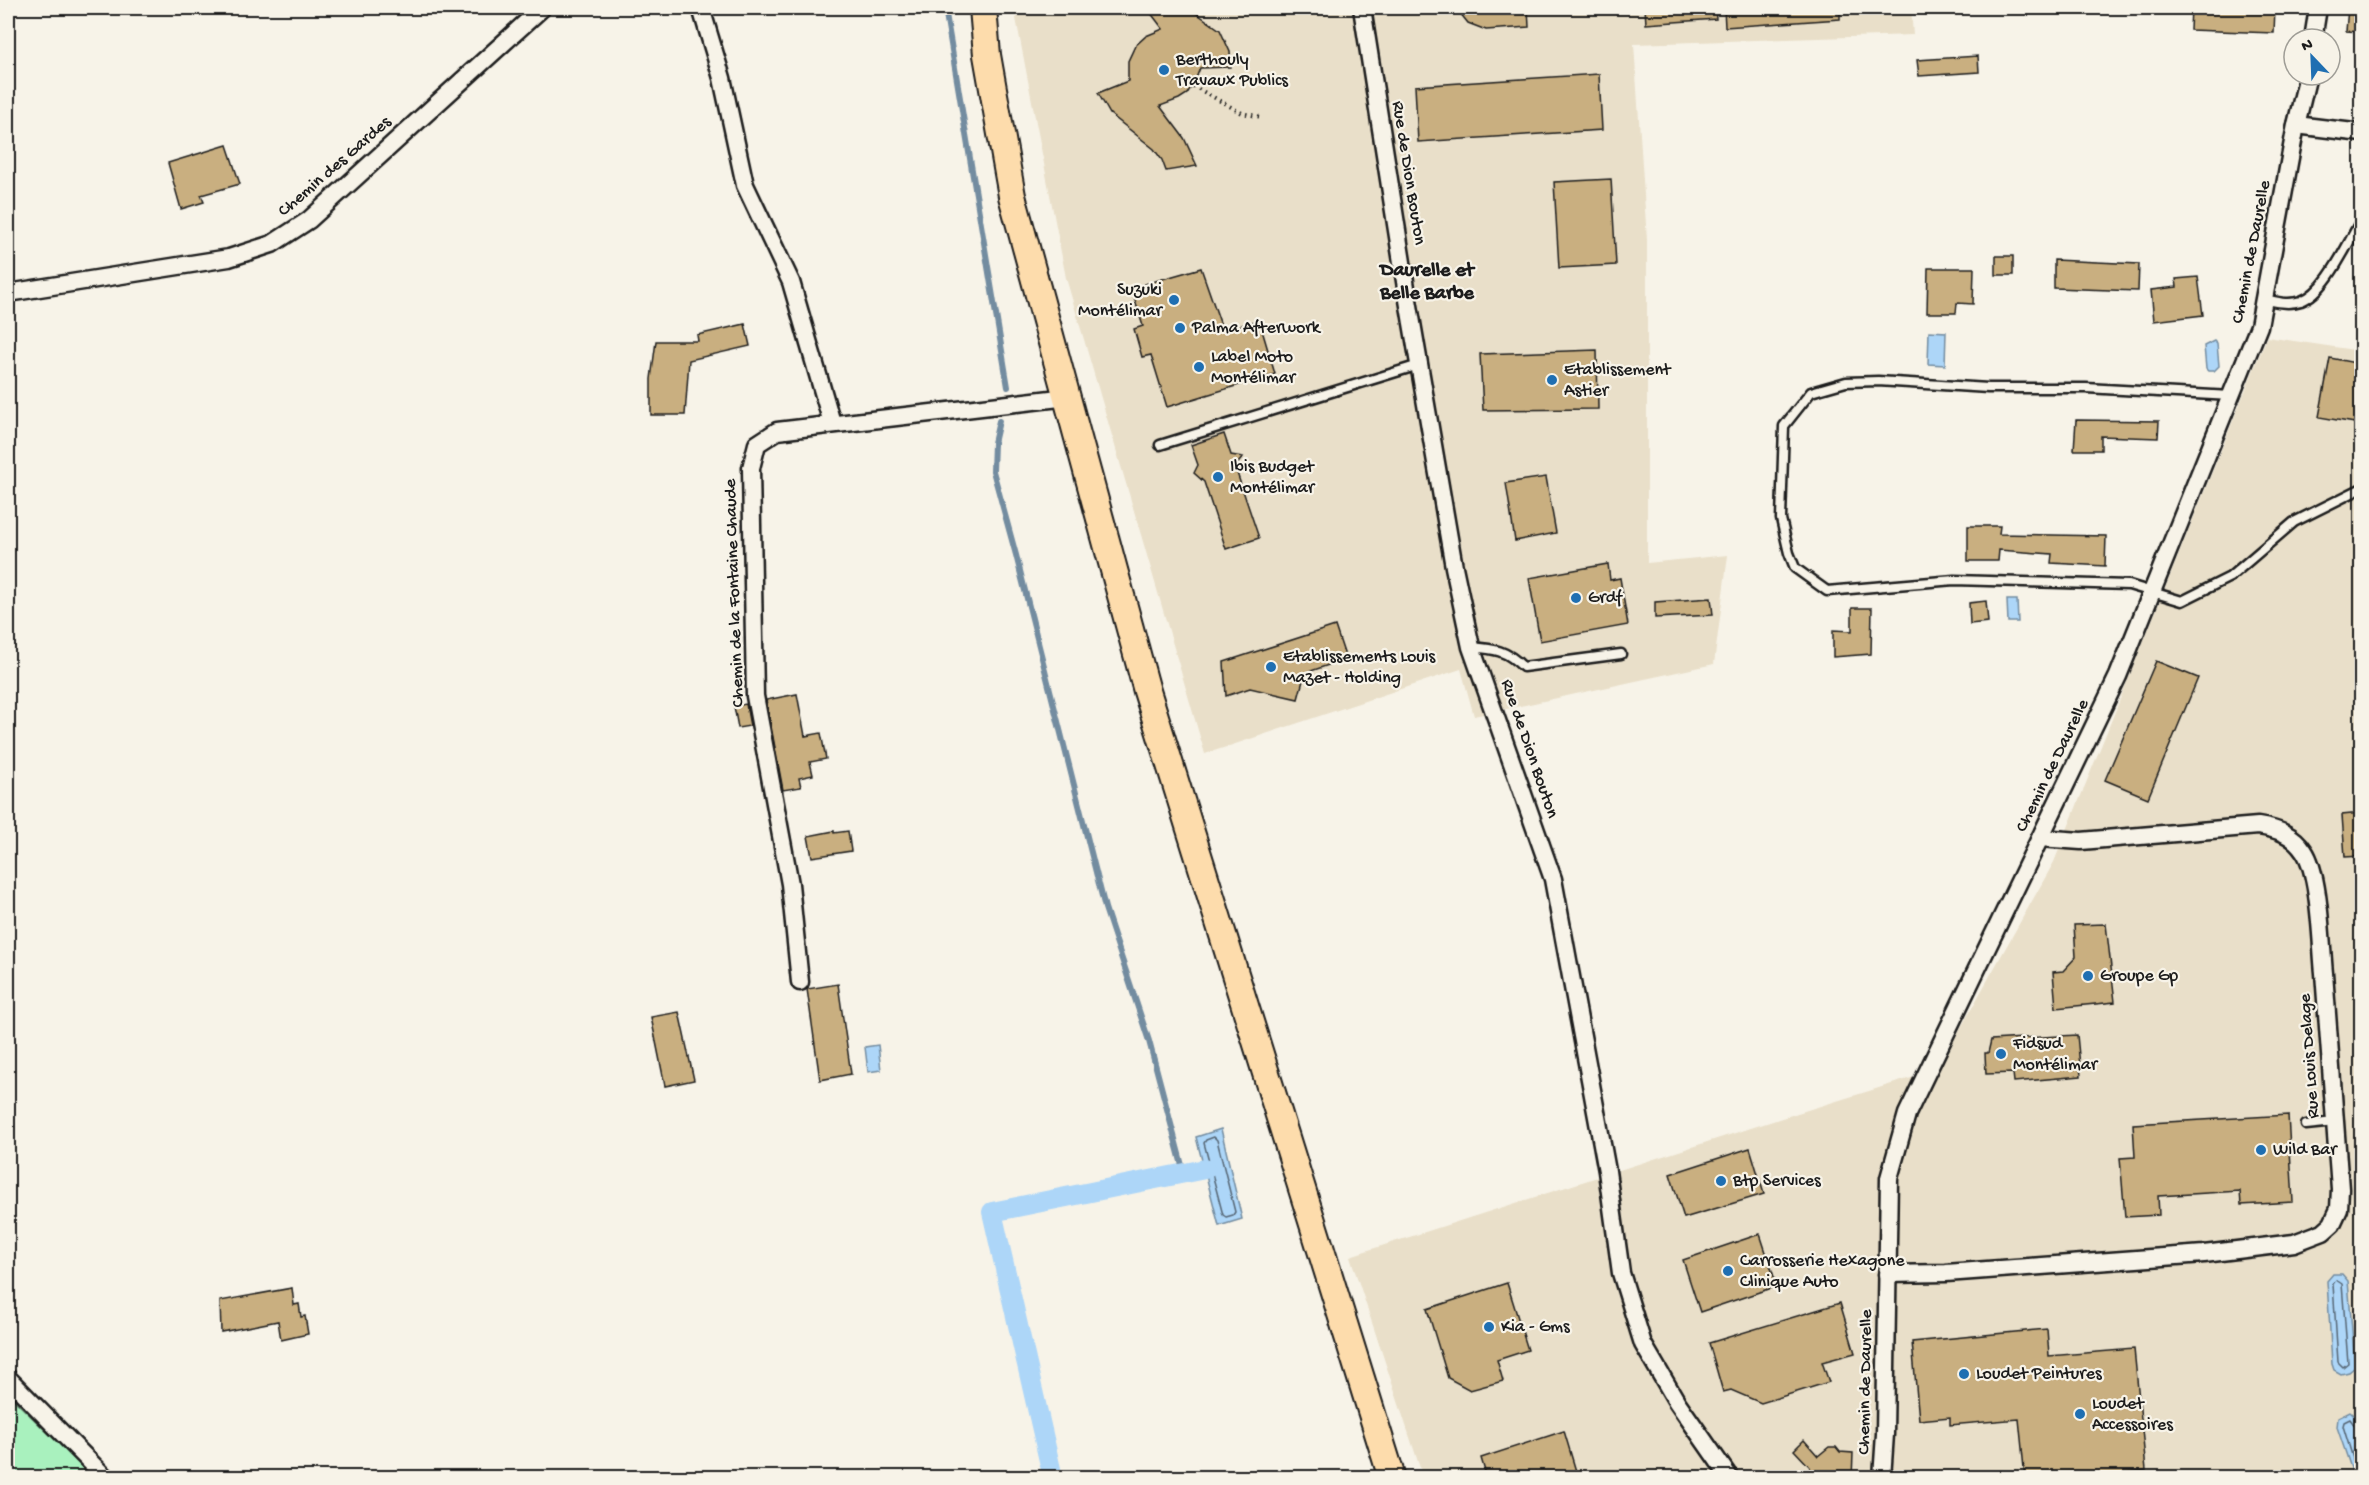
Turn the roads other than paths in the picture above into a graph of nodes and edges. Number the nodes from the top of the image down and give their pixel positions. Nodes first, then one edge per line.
1 (542, 8) edge
2 (700, 8) edge
3 (983, 8) edge
4 (1362, 8) edge
5 (2318, 8) edge
6 (2315, 27) edge
7 (2305, 87) edge
8 (2296, 125) junction
9 (2361, 134) edge
10 (2361, 219) edge
11 (8, 293) edge
12 (2264, 299) junction
13 (1419, 365) junction
14 (2230, 396) junction
15 (1068, 397) junction
16 (832, 423) junction
17 (1160, 445) dead end
18 (2361, 488) edge
19 (2152, 591) junction
20 (1471, 647) junction
21 (1622, 654) dead end
22 (2040, 838) junction
23 (800, 982) dead end
24 (2335, 1122) junction
25 (2306, 1125) dead end
26 (1887, 1274) junction
27 (8, 1378) edge
28 (106, 1478) edge
29 (1392, 1478) edge
30 (1730, 1478) edge
31 (1882, 1478) edge

1 - 11 street, Chemin des Gardes
2 - 16 street
3 - 15 main road
4 - 13 street, Rue de Dion Bouton
5 - 6 street
7 - 8 street, Chemin de Daurelle
8 - 9 street
8 - 12 street, Chemin de Daurelle
10 - 12 lane
12 - 14 street, Chemin de Daurelle
13 - 17 lane
13 - 20 street, Rue de Dion Bouton
14 - 19 street, Chemin de Daurelle
14 - 19 lane
15 - 16 street, Chemin de la Fontaine Chaude
15 - 29 main road
16 - 23 street, Chemin de la Fontaine Chaude
18 - 19 lane
19 - 22 street, Chemin de Daurelle
20 - 21 lane
20 - 30 street, Rue de Dion Bouton
22 - 24 street, Rue Louis Delage
22 - 26 street, Chemin de Daurelle
24 - 25 lane
24 - 26 street, Rue Louis Delage
26 - 31 street, Chemin de Daurelle
27 - 28 street

